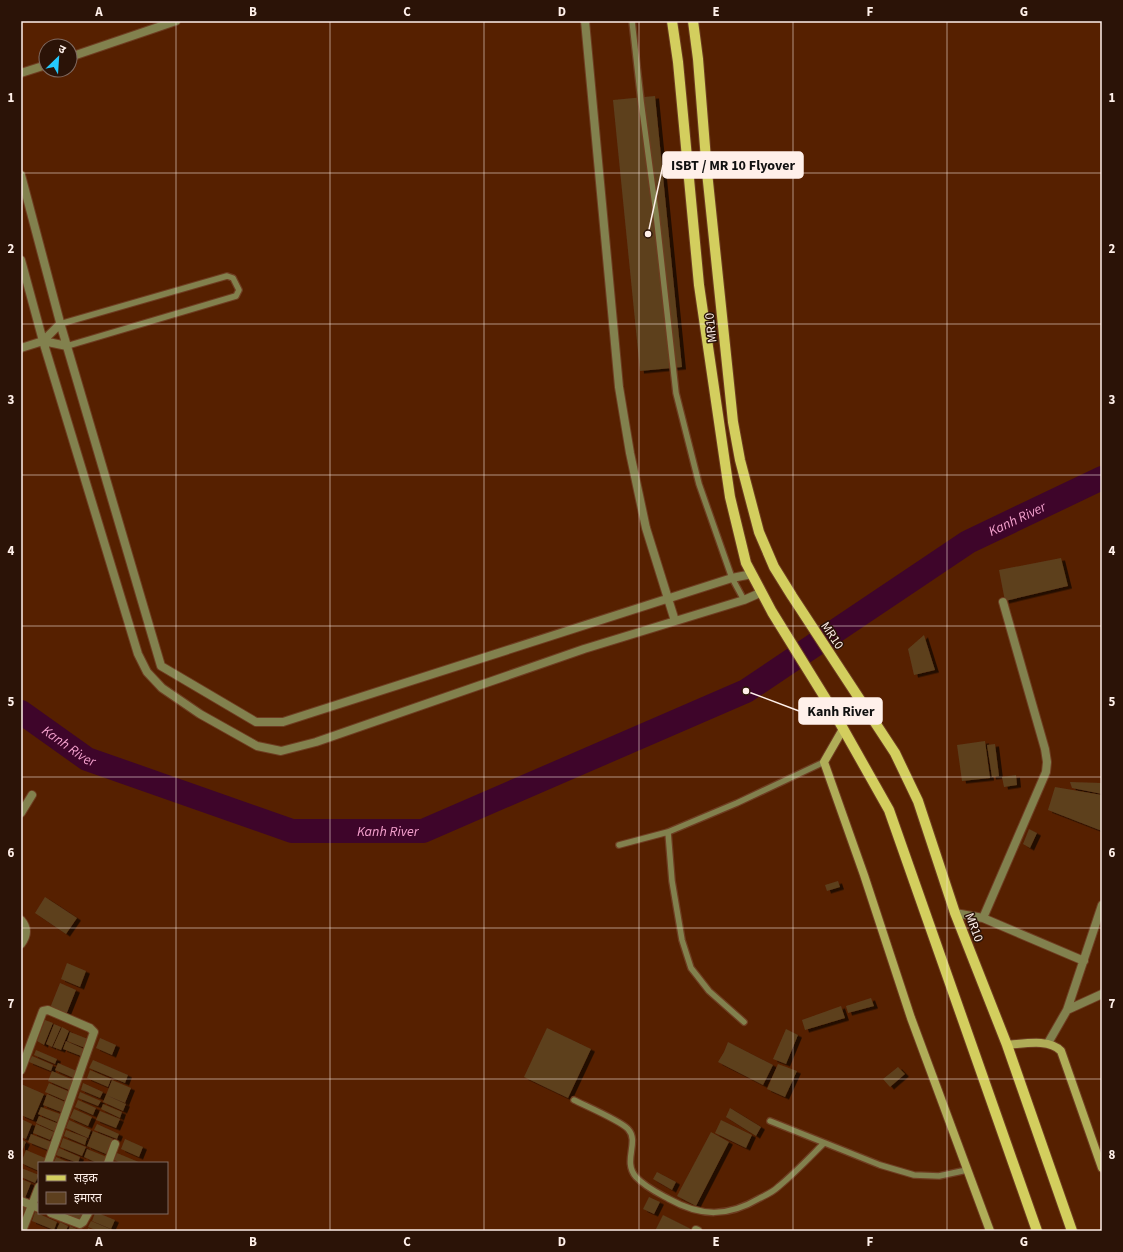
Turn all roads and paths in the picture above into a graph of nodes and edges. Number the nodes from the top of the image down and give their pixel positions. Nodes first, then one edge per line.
1 (176, 21) edge
2 (585, 21) edge
3 (632, 21) edge
4 (672, 21) edge
5 (693, 21) edge
6 (78, 54) edge
7 (38, 68) edge
8 (21, 73) edge
9 (21, 175) edge
10 (21, 260) edge
11 (60, 324) junction
12 (43, 341) junction
13 (67, 346) junction
14 (21, 348) edge
15 (752, 574) junction
16 (732, 578) junction
17 (762, 592) junction
18 (668, 598) junction
19 (744, 600) junction
20 (1003, 602) dead end
21 (675, 621) junction
22 (843, 728) junction
23 (824, 762) junction
24 (32, 795) dead end
25 (21, 813) edge
26 (668, 832) junction
27 (619, 845) dead end
28 (1102, 905) edge
29 (955, 913) junction
30 (983, 918) junction
31 (21, 920) edge
32 (21, 944) edge
33 (1084, 961) junction
34 (1102, 994) edge
35 (1068, 1010) junction
36 (744, 1022) dead end
37 (1048, 1043) junction
38 (1007, 1045) junction
39 (21, 1070) edge
40 (574, 1100) dead end
41 (770, 1121) dead end
42 (824, 1143) junction
43 (115, 1144) dead end
44 (48, 1162) edge
45 (108, 1162) edge
46 (1102, 1168) edge
47 (967, 1170) junction
48 (38, 1192) edge
49 (21, 1201) edge
50 (35, 1207) edge
51 (54, 1214) edge
52 (88, 1214) edge
53 (22, 1231) edge
54 (990, 1231) edge
55 (1037, 1231) edge
56 (1072, 1231) edge

1 - 6 street
2 - 18 street
3 - 16 lane
4 - 15 main road, MR10
5 - 29 main road, MR10
7 - 8 street
9 - 11 street
10 - 12 street
11 - 12 street
11 - 13 street
11 - 13 lane
12 - 13 street
12 - 14 street
12 - 21 street
13 - 18 street
15 - 16 street
15 - 17 main road, MR10
16 - 18 street
16 - 19 lane
17 - 19 street
17 - 22 main road, MR10
18 - 21 street
19 - 21 street
20 - 30 street
22 - 23 street
22 - 55 main road, MR10
23 - 26 lane
23 - 47 street
24 - 25 street
26 - 27 lane
26 - 36 lane
28 - 33 street
29 - 30 street
29 - 38 main road, MR10
30 - 33 street
31 - 32 street
33 - 35 street
34 - 35 street
35 - 37 street
37 - 38 street
37 - 46 street
38 - 56 main road, MR10
39 - 44 street
40 - 42 lane
41 - 42 lane
42 - 47 lane
43 - 45 street
47 - 54 street
48 - 50 street
49 - 50 street
50 - 53 street
51 - 52 street

